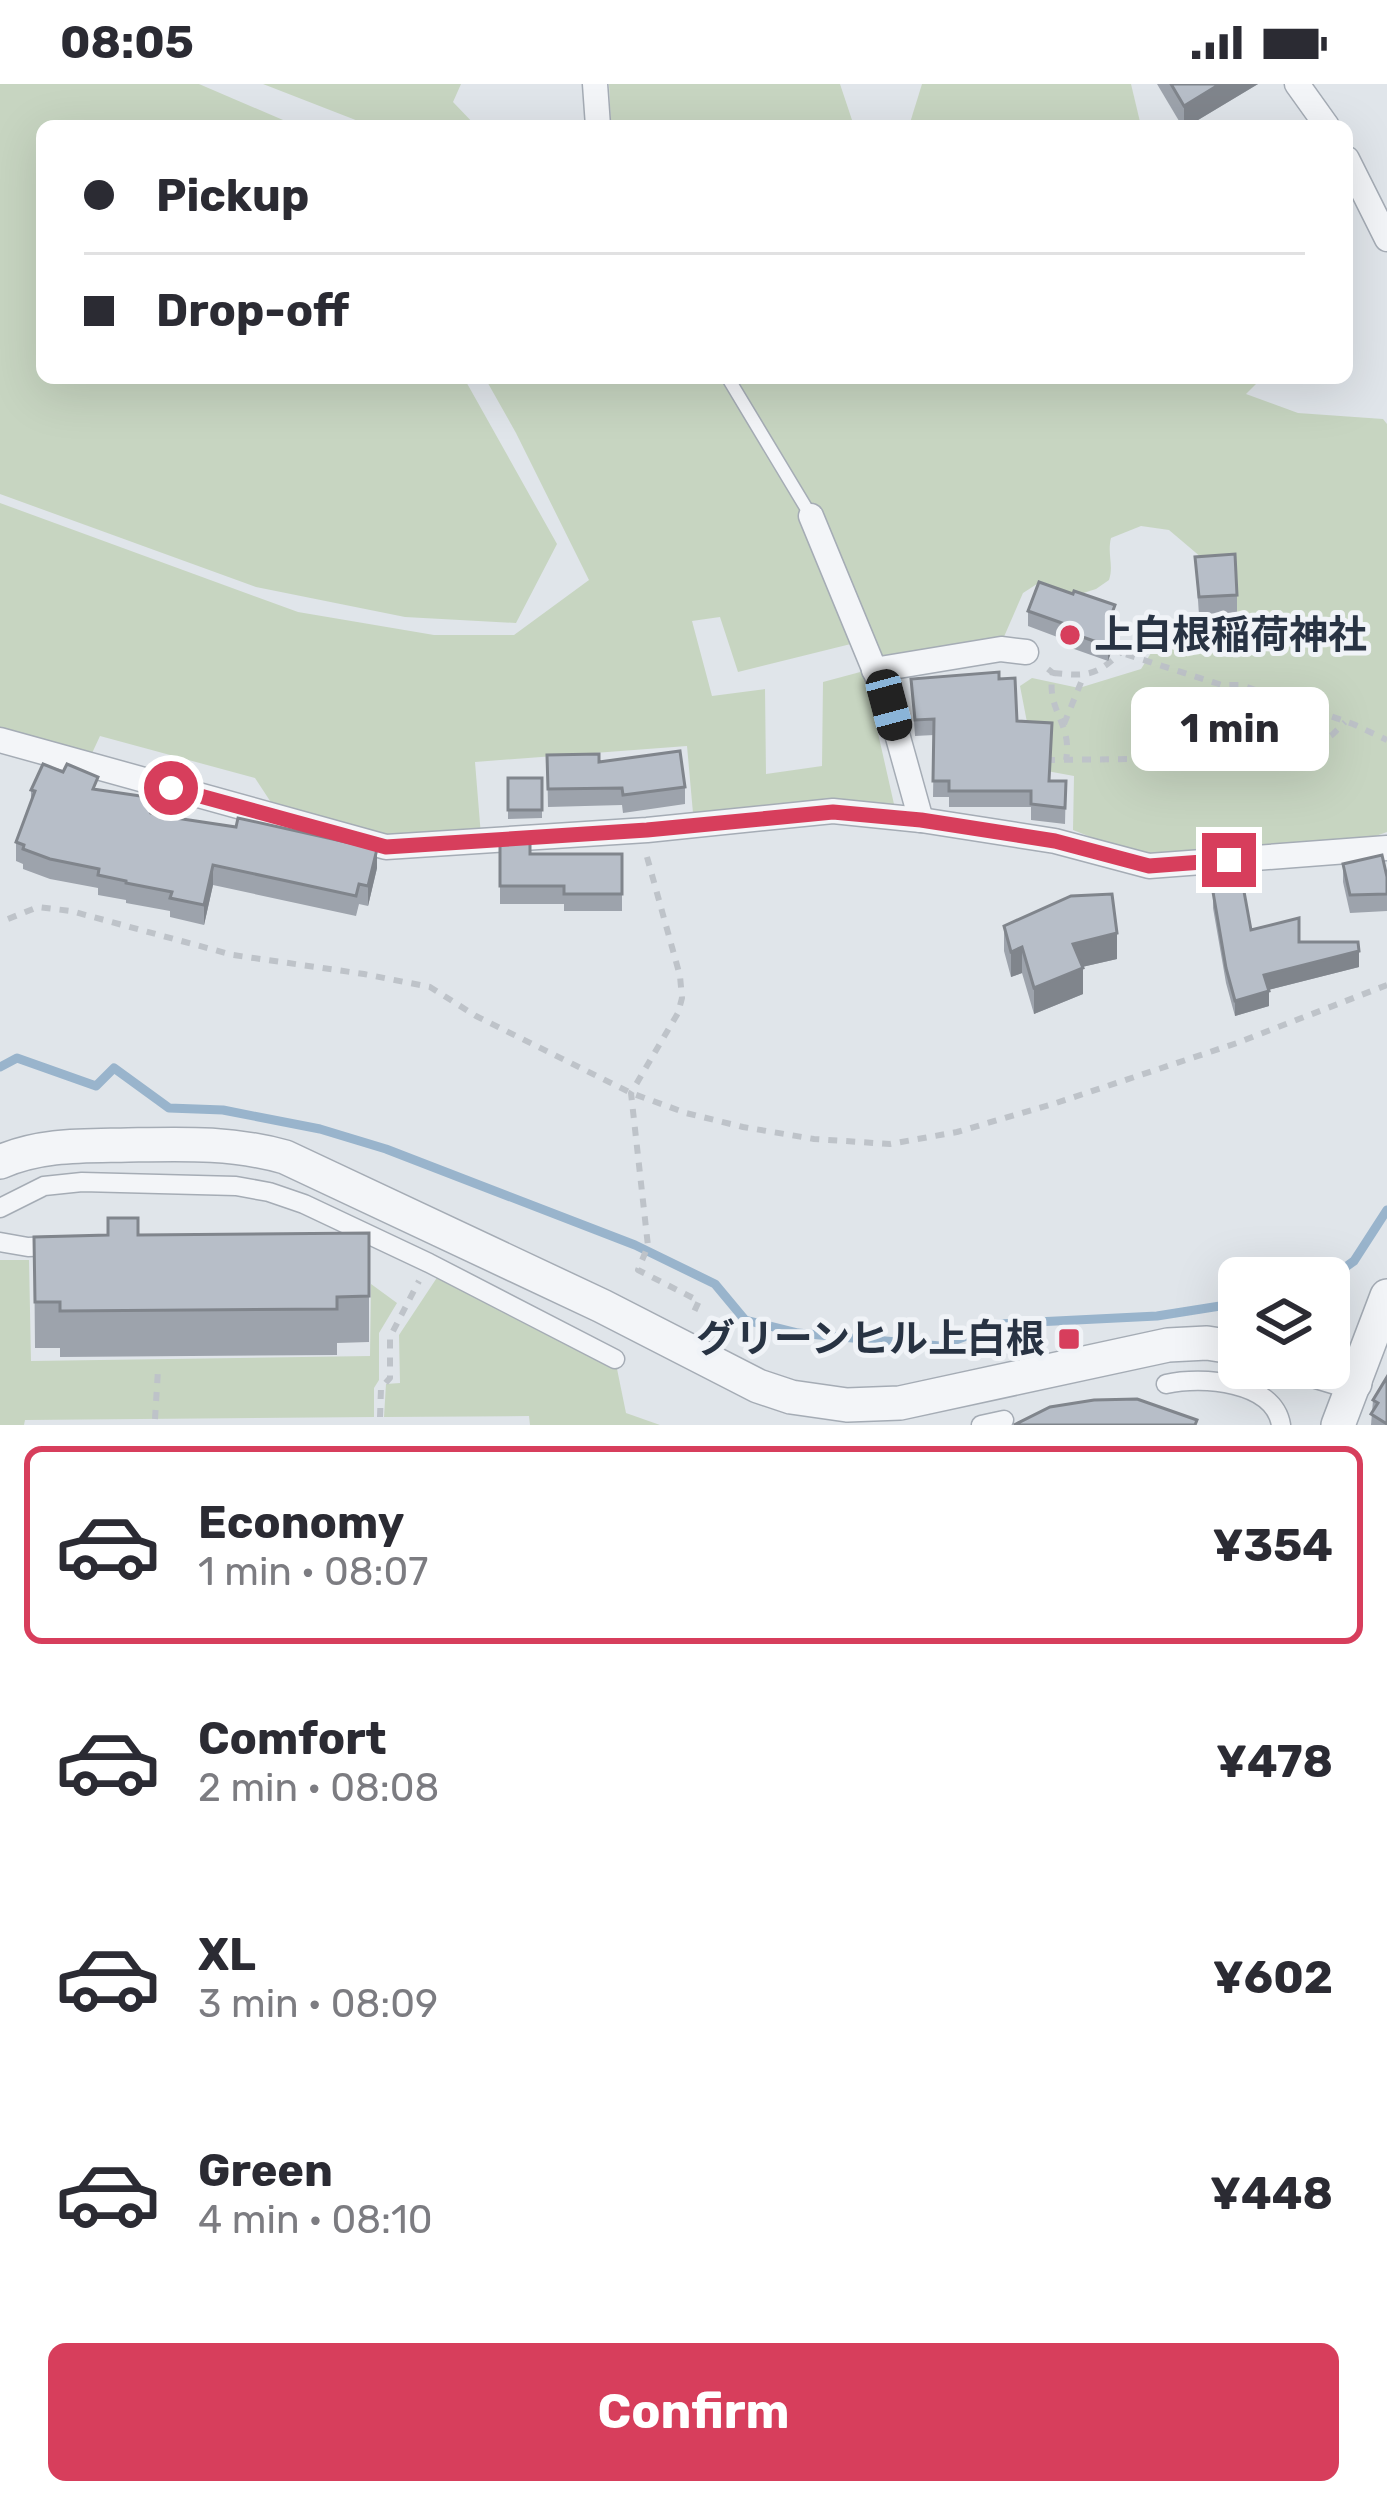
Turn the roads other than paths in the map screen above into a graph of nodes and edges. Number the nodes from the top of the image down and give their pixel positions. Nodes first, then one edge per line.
1 (595, 84) edge
2 (1297, 84) edge
3 (598, 120) edge
4 (1323, 120) edge
5 (1353, 171) edge
6 (1387, 239) edge
7 (732, 384) edge
8 (811, 516) joint
9 (1026, 652) road end
10 (874, 670) junction
11 (0, 740) edge
12 (921, 820) junction
13 (1387, 848) edge
14 (0, 1162) edge
15 (0, 1208) edge
16 (0, 1241) edge
17 (68, 1246) edge
18 (1385, 1307) edge
19 (1218, 1345) edge
20 (615, 1359) dead end
21 (1350, 1382) edge
22 (1354, 1383) junction
23 (1166, 1384) dead end
24 (1004, 1420) dead end
25 (981, 1425) edge
26 (1281, 1425) edge
27 (1338, 1425) edge

1 - 3 street
2 - 4 street
5 - 6 street
7 - 8 lane
8 - 10 street
9 - 10 street
10 - 12 street
11 - 12 street
12 - 13 street
14 - 19 street
15 - 20 street
16 - 17 street
18 - 22 street
21 - 22 street
22 - 27 street
23 - 26 street
24 - 25 street

